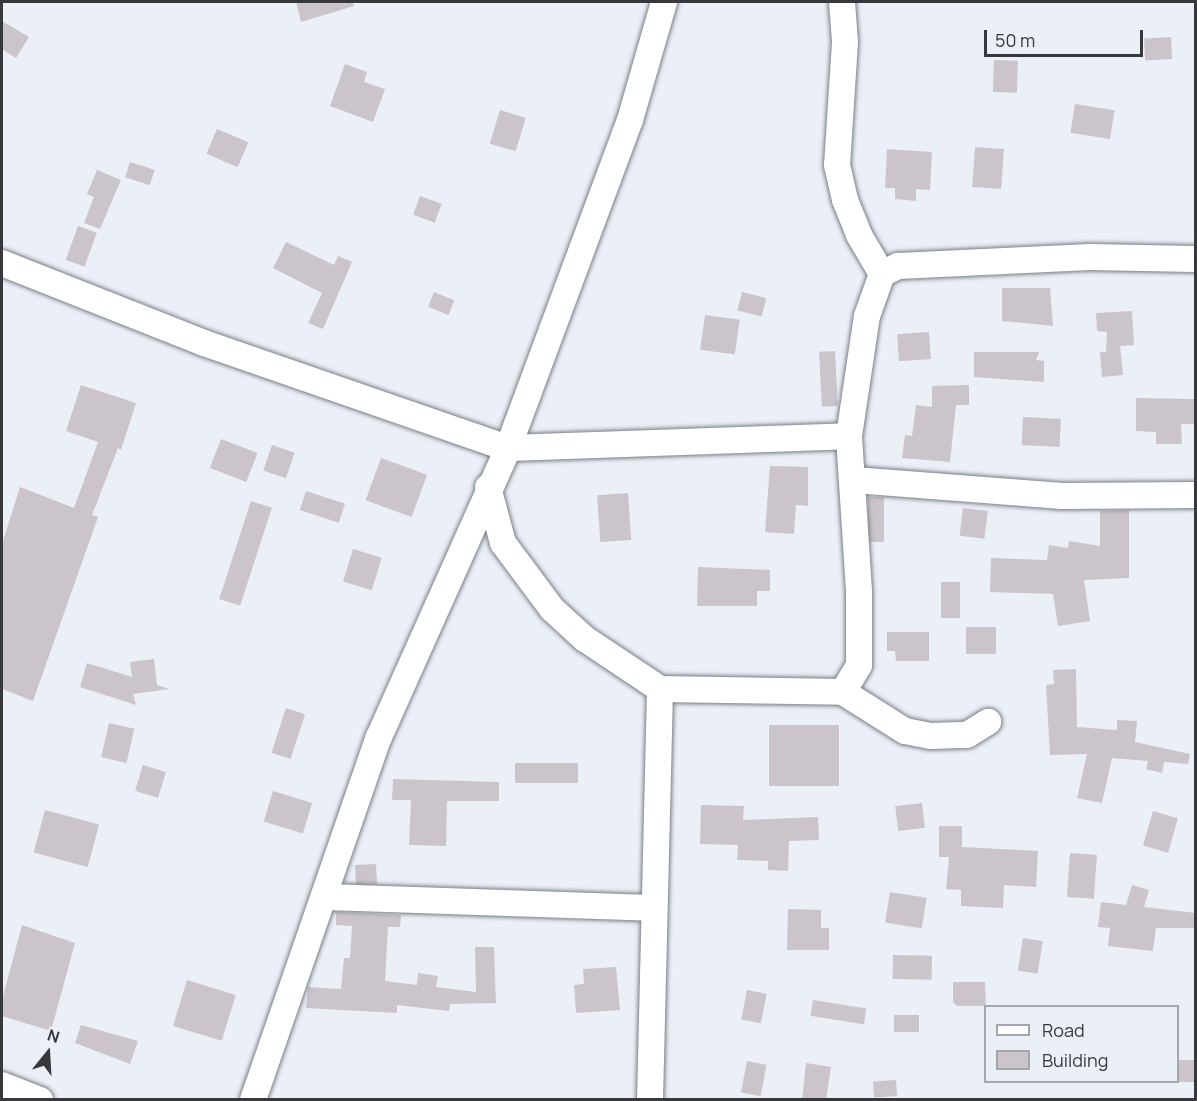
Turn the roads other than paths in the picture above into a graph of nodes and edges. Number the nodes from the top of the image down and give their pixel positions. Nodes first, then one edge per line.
1 (664, 2) edge
2 (842, 2) edge
3 (1196, 259) edge
4 (2, 263) edge
5 (882, 274) junction
6 (849, 435) junction
7 (508, 447) junction
8 (854, 480) junction
9 (488, 487) junction
10 (1196, 495) edge
11 (660, 689) junction
12 (843, 692) junction
13 (988, 722) dead end
14 (324, 897) junction
15 (654, 908) junction
16 (2, 1085) edge
17 (40, 1100) edge
18 (253, 1100) edge
19 (650, 1100) edge

1 - 7 street
2 - 5 street
3 - 5 street
4 - 7 street
5 - 6 street
6 - 7 street
6 - 8 street
7 - 9 street
8 - 10 street
8 - 12 street
9 - 11 street
9 - 14 street
11 - 12 street
11 - 15 street
12 - 13 street
14 - 15 street
14 - 18 street
15 - 19 street
16 - 17 street

